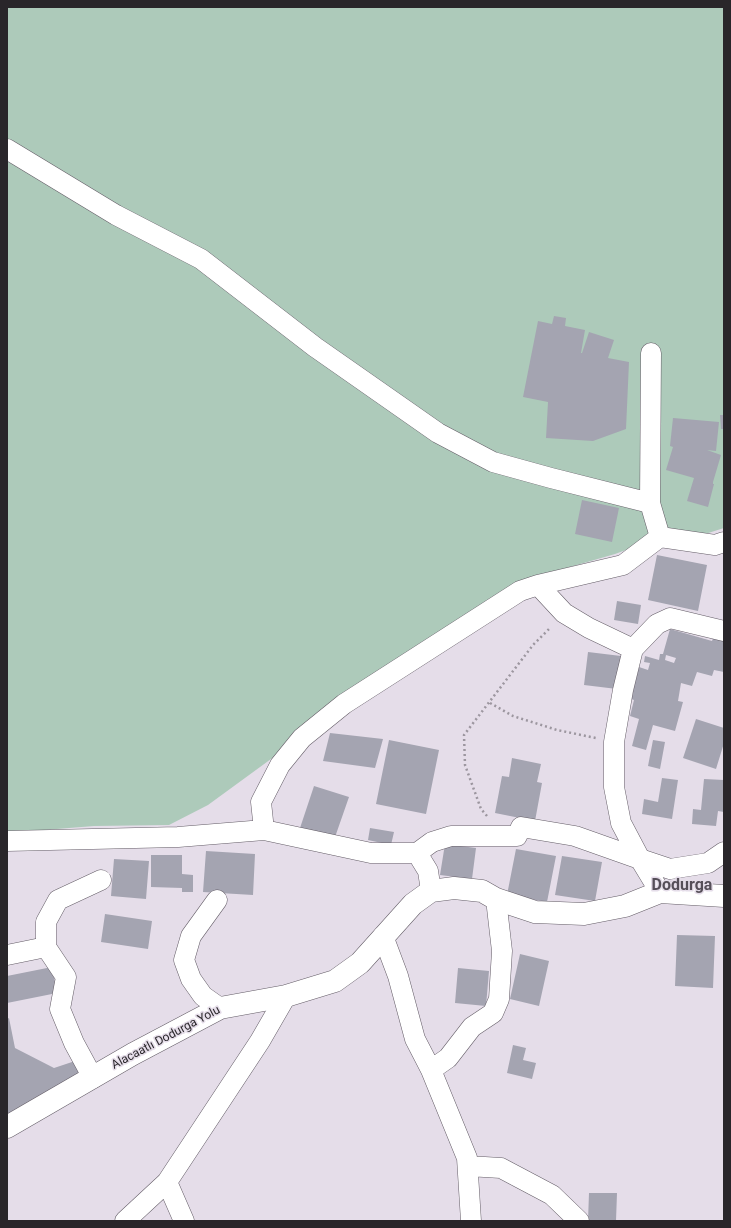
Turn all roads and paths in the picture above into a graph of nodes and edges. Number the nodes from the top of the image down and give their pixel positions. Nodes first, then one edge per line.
1 (7, 149) edge
2 (651, 353) dead end
3 (650, 503) junction
4 (660, 537) junction
5 (724, 542) edge
6 (538, 585) junction
7 (564, 613) junction
8 (724, 631) edge
9 (633, 649) junction
10 (490, 703) junction
11 (614, 742) junction
12 (491, 820) dead end
13 (264, 830) junction
14 (7, 841) edge
15 (724, 852) edge
16 (417, 853) junction
17 (640, 859) junction
18 (101, 880) dead end
19 (431, 891) junction
20 (660, 892) junction
21 (724, 896) edge
22 (496, 899) junction
23 (217, 900) dead end
24 (383, 936) junction
25 (46, 947) junction
26 (7, 955) edge
27 (286, 996) junction
28 (220, 1008) junction
29 (431, 1070) junction
30 (93, 1078) junction
31 (7, 1127) edge
32 (468, 1166) junction
33 (167, 1182) junction
34 (125, 1221) edge
35 (184, 1221) edge
36 (471, 1221) edge
37 (579, 1221) edge

1 - 3 street
2 - 3 street
3 - 4 street
4 - 5 street
4 - 6 street
6 - 7 street
6 - 13 street
7 - 9 street
7 - 10 path
8 - 9 street
9 - 11 street
10 - 11 path
10 - 12 path
11 - 17 street
13 - 14 street
13 - 16 street
15 - 17 street
16 - 17 street
16 - 19 street
17 - 20 street
18 - 25 street
19 - 22 street, Alacaatlı Dodurga Yolu
19 - 24 street, Alacaatlı Dodurga Yolu
20 - 21 street, Alacaatlı Dodurga Yolu
20 - 22 street, Alacaatlı Dodurga Yolu
22 - 29 street
23 - 28 street
24 - 27 street, Alacaatlı Dodurga Yolu
24 - 29 street
25 - 26 street
25 - 30 street
27 - 28 street, Alacaatlı Dodurga Yolu
27 - 33 street
28 - 30 street, Alacaatlı Dodurga Yolu
29 - 32 street
30 - 31 street, Alacaatlı Dodurga Yolu
32 - 36 street
32 - 37 street
33 - 34 street
33 - 35 street

